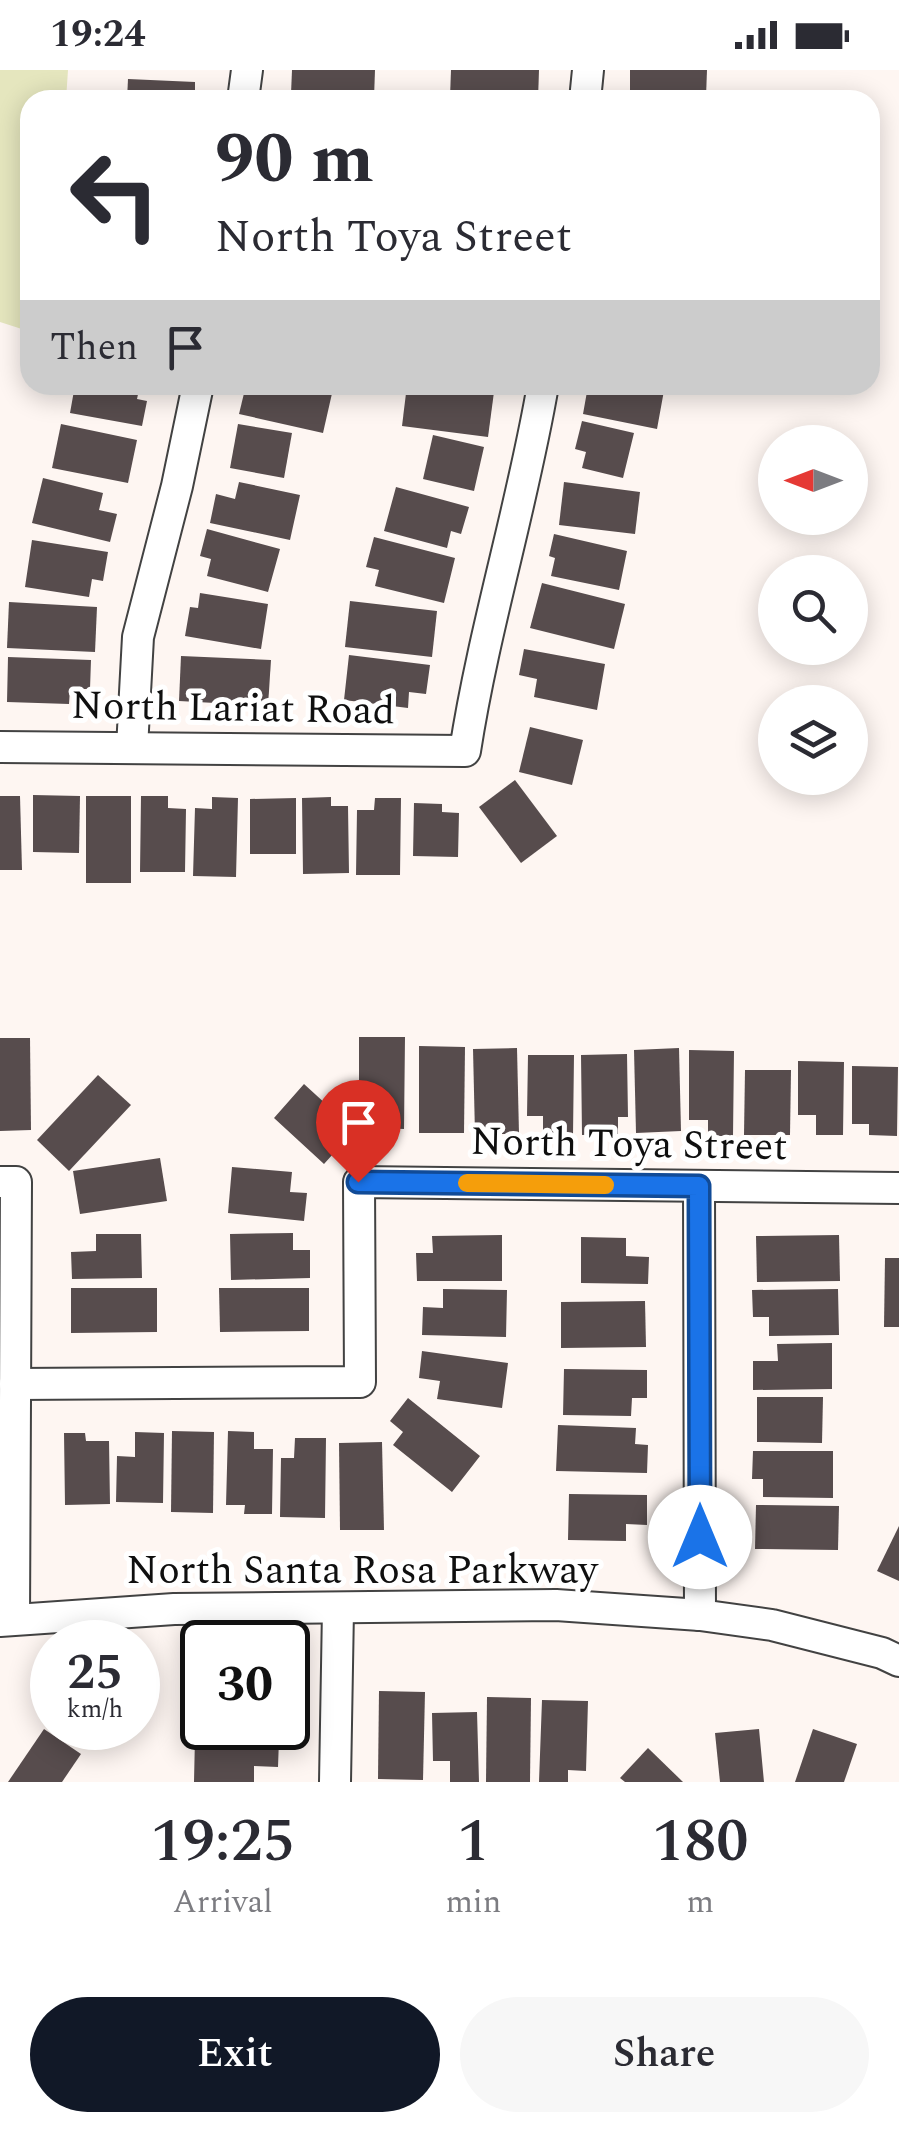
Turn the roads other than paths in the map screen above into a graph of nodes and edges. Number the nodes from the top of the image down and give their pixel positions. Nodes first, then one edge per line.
1 (196, 395) edge
2 (541, 395) edge
3 (0, 747) edge
4 (132, 748) junction
5 (8, 1182) edge
6 (699, 1186) junction
7 (899, 1188) edge
8 (15, 1384) junction
9 (338, 1609) junction
10 (700, 1615) junction
11 (7, 1620) edge
12 (899, 1661) edge
13 (335, 1782) edge

1 - 4 street
2 - 4 street, North Lariat Road
3 - 4 street, North Lariat Road
5 - 8 street
6 - 7 street, North Toya Street
6 - 8 street, North Toya Street
6 - 10 street
8 - 11 street
9 - 10 street, North Santa Rosa Parkway
9 - 11 street, North Santa Rosa Parkway
9 - 13 street
10 - 12 street, North Santa Rosa Parkway

